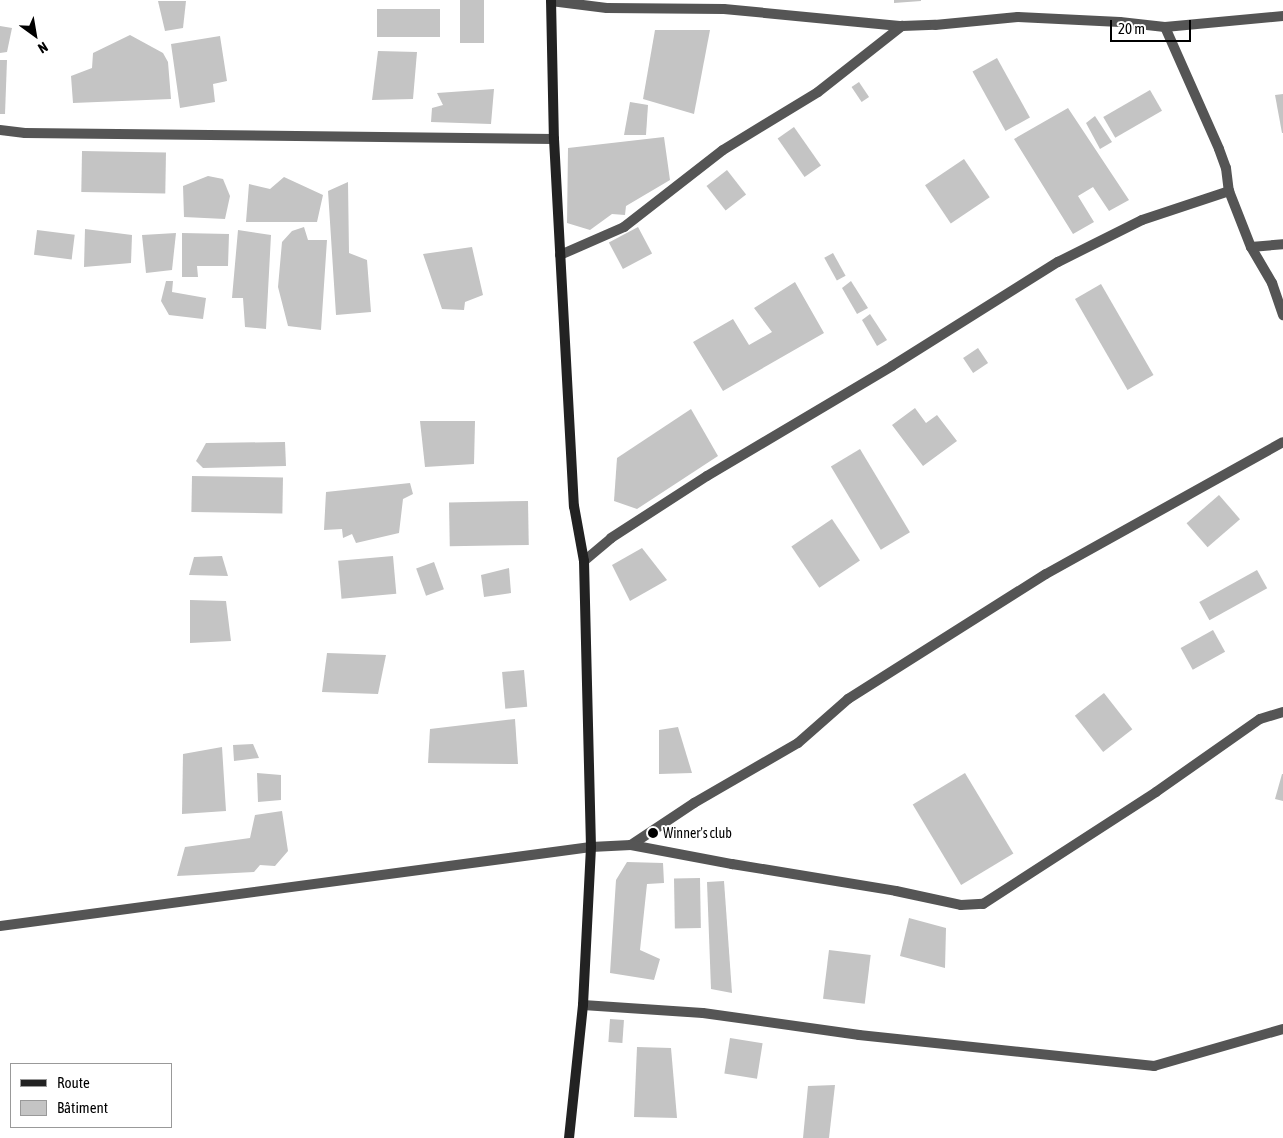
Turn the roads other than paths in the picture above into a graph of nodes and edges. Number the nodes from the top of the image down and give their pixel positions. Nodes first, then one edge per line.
1 (551, 1) edge
2 (1283, 16) edge
3 (902, 26) junction
4 (1165, 27) junction
5 (0, 130) edge
6 (554, 139) junction
7 (1229, 191) junction
8 (1283, 244) edge
9 (1251, 247) junction
10 (560, 255) junction
11 (1283, 315) edge
12 (1283, 442) edge
13 (584, 561) junction
14 (1283, 712) edge
15 (631, 845) junction
16 (590, 848) junction
17 (0, 926) edge
18 (583, 1005) junction
19 (1283, 1029) edge
20 (568, 1138) edge

1 - 3 street
1 - 6 main road
2 - 4 street
3 - 4 street
3 - 10 street
4 - 7 street
5 - 6 street
6 - 10 main road
7 - 9 street
7 - 13 street
8 - 9 street
9 - 11 street
10 - 13 main road
12 - 15 street
13 - 16 main road
14 - 15 street
15 - 16 street
16 - 17 street
16 - 18 main road
18 - 19 street
18 - 20 main road

